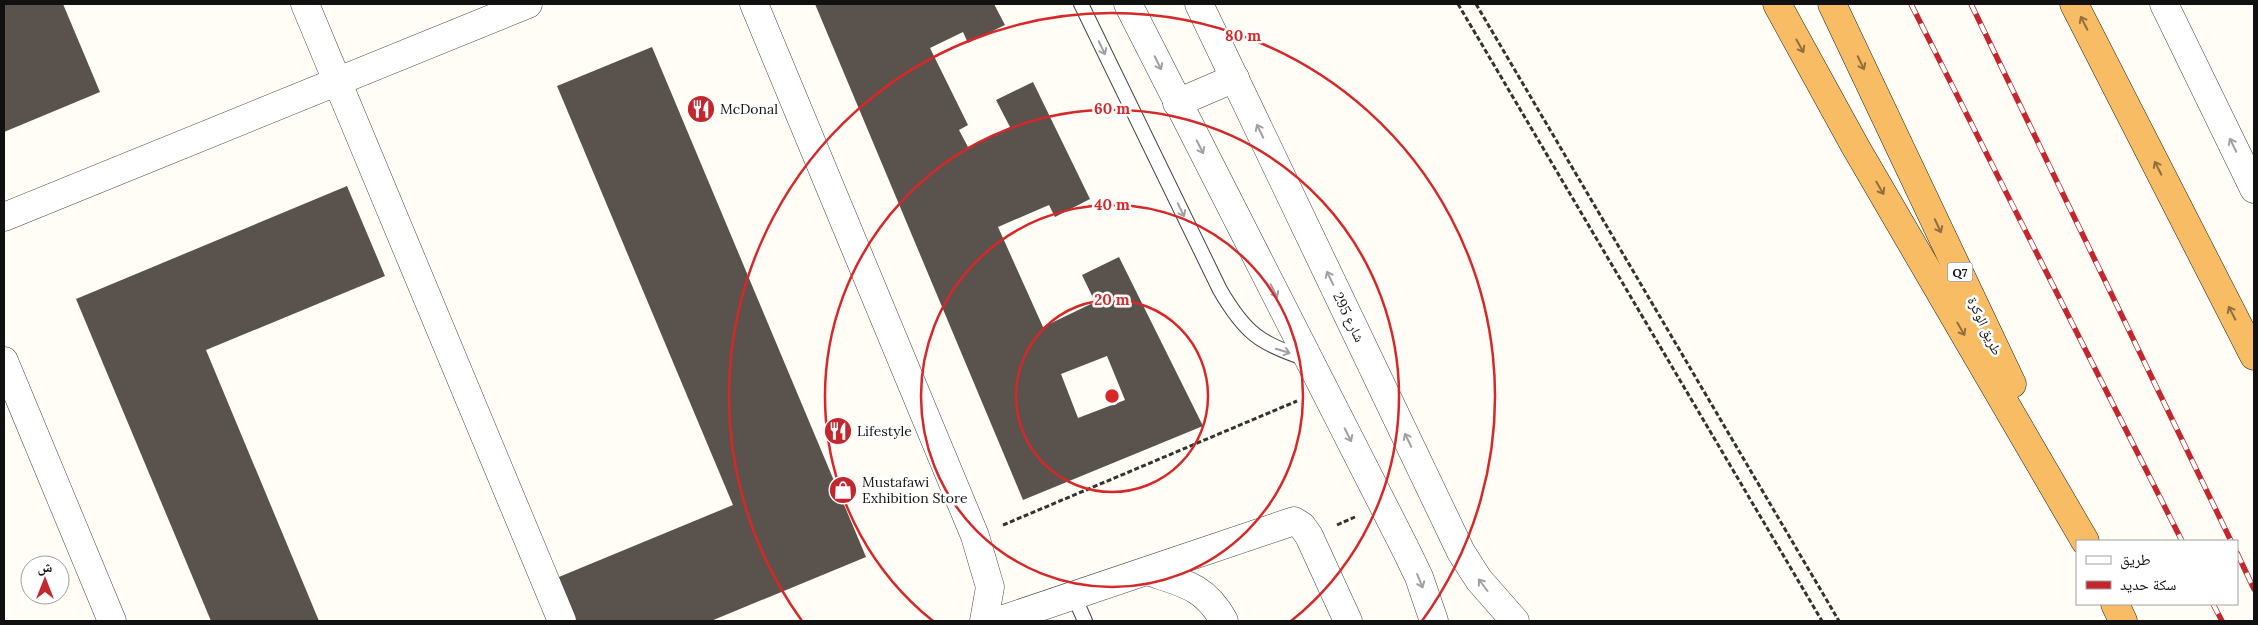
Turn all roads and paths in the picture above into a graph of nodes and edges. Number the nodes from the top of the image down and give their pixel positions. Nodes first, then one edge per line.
1 (305, 4) edge
2 (528, 4) edge
3 (754, 4) edge
4 (1081, 4) edge
5 (1128, 4) edge
6 (1199, 4) edge
7 (1458, 4) edge
8 (1476, 4) edge
9 (1777, 4) edge
10 (1832, 4) edge
11 (2074, 4) edge
12 (2164, 4) edge
13 (1235, 78) junction
14 (337, 82) junction
15 (1177, 103) junction
16 (2254, 189) edge
17 (4, 218) edge
18 (2254, 356) edge
19 (1310, 360) junction
20 (4, 361) edge
21 (1325, 389) junction
22 (1383, 505) junction
23 (975, 536) junction
24 (1309, 536) junction
25 (2084, 540) edge
26 (2085, 540) edge
27 (1147, 572) junction
28 (1074, 596) junction
29 (2115, 605) edge
30 (112, 621) edge
31 (562, 621) edge
32 (984, 621) edge
33 (998, 621) edge
34 (1085, 621) edge
35 (1224, 621) edge
36 (1348, 621) edge
37 (1434, 621) edge
38 (1514, 621) edge
39 (1822, 621) edge
40 (1839, 621) edge
41 (2123, 621) edge

1 - 14 street
2 - 14 street
3 - 23 street
4 -> 19 lane
5 -> 15 street
6 - 13 street, شارع 295
7 - 39 path
8 - 40 path
9 -> 25 highway
10 -> 26 highway, طريق الوكرة / Q7
18 -> 11 highway
16 -> 12 street
13 - 15 street
38 -> 13 street, شارع 295
14 - 17 street
14 - 31 street
15 -> 19 street
19 - 21 street
20 - 30 street
21 -> 22 street
21 - 23 path
22 - 24 path
22 -> 37 street
23 - 32 street
24 - 27 street
24 - 36 street
27 - 28 street
27 - 35 street
28 - 33 street
28 - 34 lane
29 - 41 highway

